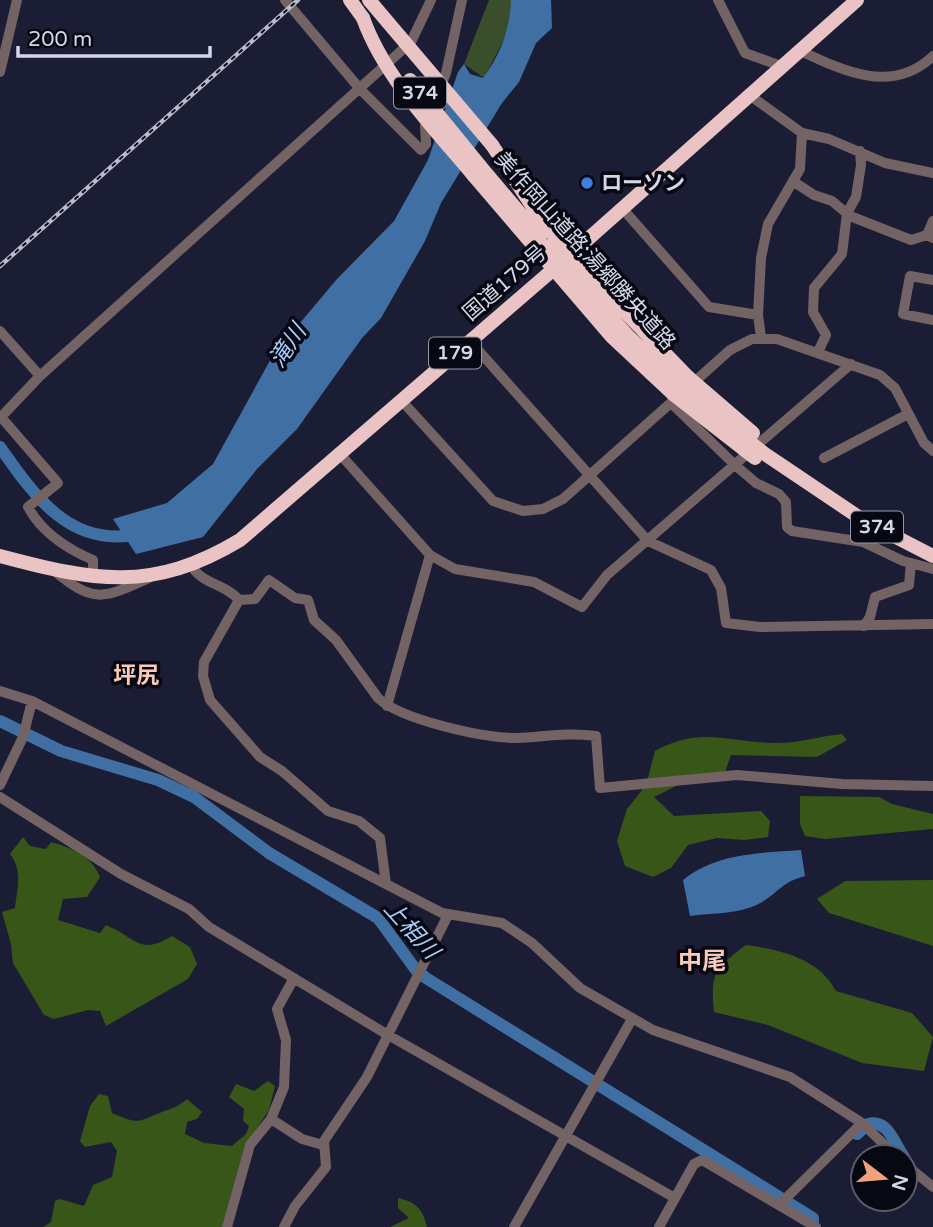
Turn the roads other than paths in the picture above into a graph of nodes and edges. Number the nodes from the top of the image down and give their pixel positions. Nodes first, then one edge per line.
1 (17, 0) edge
2 (285, 0) edge
3 (350, 0) edge
4 (369, 0) edge
5 (431, 0) edge
6 (462, 0) edge
7 (718, 0) edge
8 (857, 0) edge
9 (402, 50) junction
10 (799, 50) junction
11 (933, 56) edge
12 (781, 66) junction
13 (383, 67) junction
14 (0, 72) edge
15 (360, 89) junction
16 (438, 89) junction
17 (748, 94) junction
18 (425, 126) junction
19 (803, 133) junction
20 (860, 151) junction
21 (477, 171) junction
22 (933, 174) edge
23 (794, 182) junction
24 (622, 208) junction
25 (847, 212) junction
26 (933, 221) edge
27 (930, 237) edge
28 (570, 256) junction
29 (553, 268) junction
30 (933, 280) edge
31 (758, 315) junction
32 (933, 320) edge
33 (0, 331) edge
34 (761, 337) junction
35 (470, 341) junction
36 (818, 352) junction
37 (851, 364) junction
38 (40, 376) junction
39 (682, 388) junction
40 (401, 400) junction
41 (908, 414) junction
42 (763, 448) junction
43 (933, 451) edge
44 (339, 453) junction
45 (824, 458) dead end
46 (735, 466) junction
47 (590, 476) junction
48 (821, 491) junction
49 (648, 541) junction
50 (933, 548) edge
51 (430, 555) junction
52 (0, 556) edge
53 (933, 556) edge
54 (911, 564) junction
55 (191, 565) junction
56 (933, 569) edge
57 (52, 570) junction
58 (152, 576) junction
59 (93, 577) junction
60 (239, 600) junction
61 (933, 624) edge
62 (864, 626) junction
63 (0, 691) edge
64 (32, 701) junction
65 (387, 706) junction
66 (0, 785) edge
67 (933, 786) edge
68 (0, 797) edge
69 (386, 884) junction
70 (448, 915) junction
71 (294, 978) junction
72 (632, 1019) junction
73 (388, 1035) junction
74 (271, 1119) junction
75 (864, 1125) junction
76 (565, 1136) junction
77 (883, 1143) edge
78 (323, 1145) junction
79 (919, 1175) edge
80 (933, 1186) edge
81 (675, 1198) junction
82 (781, 1201) junction
83 (227, 1227) edge
84 (284, 1227) edge
85 (514, 1227) edge
86 (659, 1227) edge
87 (816, 1227) edge

1 - 14 street
2 - 15 street
3 - 21 highway, 美作岡山道路;湯郷勝央道路 / 374, bridge
4 - 28 highway, bridge
5 - 9 street
6 - 16 street
7 - 12 street
8 - 10 highway, 国道179号 / 179
9 - 13 street
9 - 16 street
10 - 11 street
10 - 12 highway, 国道179号 / 179
12 - 17 highway, 国道179号 / 179
13 - 15 street
13 - 18 street
15 - 18 street
15 - 38 street
16 - 18 street
17 - 19 street
17 - 24 highway, 国道179号 / 179
19 - 20 street
19 - 23 street
20 - 22 street
20 - 25 street
21 - 29 highway
21 - 39 highway, 美作岡山道路;湯郷勝央道路 / 374, bridge
23 - 25 street
23 - 31 street
24 - 28 highway, 国道179号 / 179
24 - 31 street
25 - 27 street
25 - 36 street
26 - 27 street
28 - 29 highway, 国道179号 / 179
28 - 39 highway
29 - 35 highway, 国道179号 / 179
29 - 39 highway
30 - 32 street
31 - 34 street
33 - 38 street
34 - 36 street
34 - 39 street
35 - 40 highway, 国道179号 / 179
35 - 47 street
36 - 37 street
37 - 41 street
37 - 42 street
38 - 59 street
39 - 42 highway, 美作岡山道路;湯郷勝央道路 / 374, bridge
39 - 46 street
39 - 47 street
40 - 44 highway, 国道179号 / 179
40 - 47 street
41 - 43 street
41 - 45 street
42 - 46 street
42 - 48 highway, 美作岡山道路;湯郷勝央道路 / 374
44 - 51 street
44 - 55 highway, 国道179号 / 179
46 - 49 street
46 - 54 street
47 - 49 street
48 - 50 highway, 美作岡山道路;湯郷勝央道路 / 374
48 - 53 highway, 美作岡山道路;湯郷勝央道路 / 374
49 - 51 street
49 - 62 street
51 - 65 street
52 - 57 highway, 国道179号 / 179
54 - 56 street
54 - 62 street
55 - 58 highway, 国道179号 / 179
55 - 60 street
57 - 58 street
57 - 59 highway, 国道179号 / 179
58 - 59 highway, 国道179号 / 179
60 - 65 street
60 - 69 street
61 - 62 street
63 - 64 street
64 - 66 street
64 - 69 street
65 - 67 street
68 - 71 street
69 - 70 street
70 - 72 street
70 - 73 street
71 - 73 street
71 - 74 street
72 - 75 street
72 - 76 street
73 - 76 street
73 - 78 street
74 - 78 street
74 - 83 street
75 - 77 street
75 - 82 street
76 - 81 street
76 - 85 street
78 - 84 street
79 - 80 street
81 - 82 street
81 - 86 street
82 - 87 street

